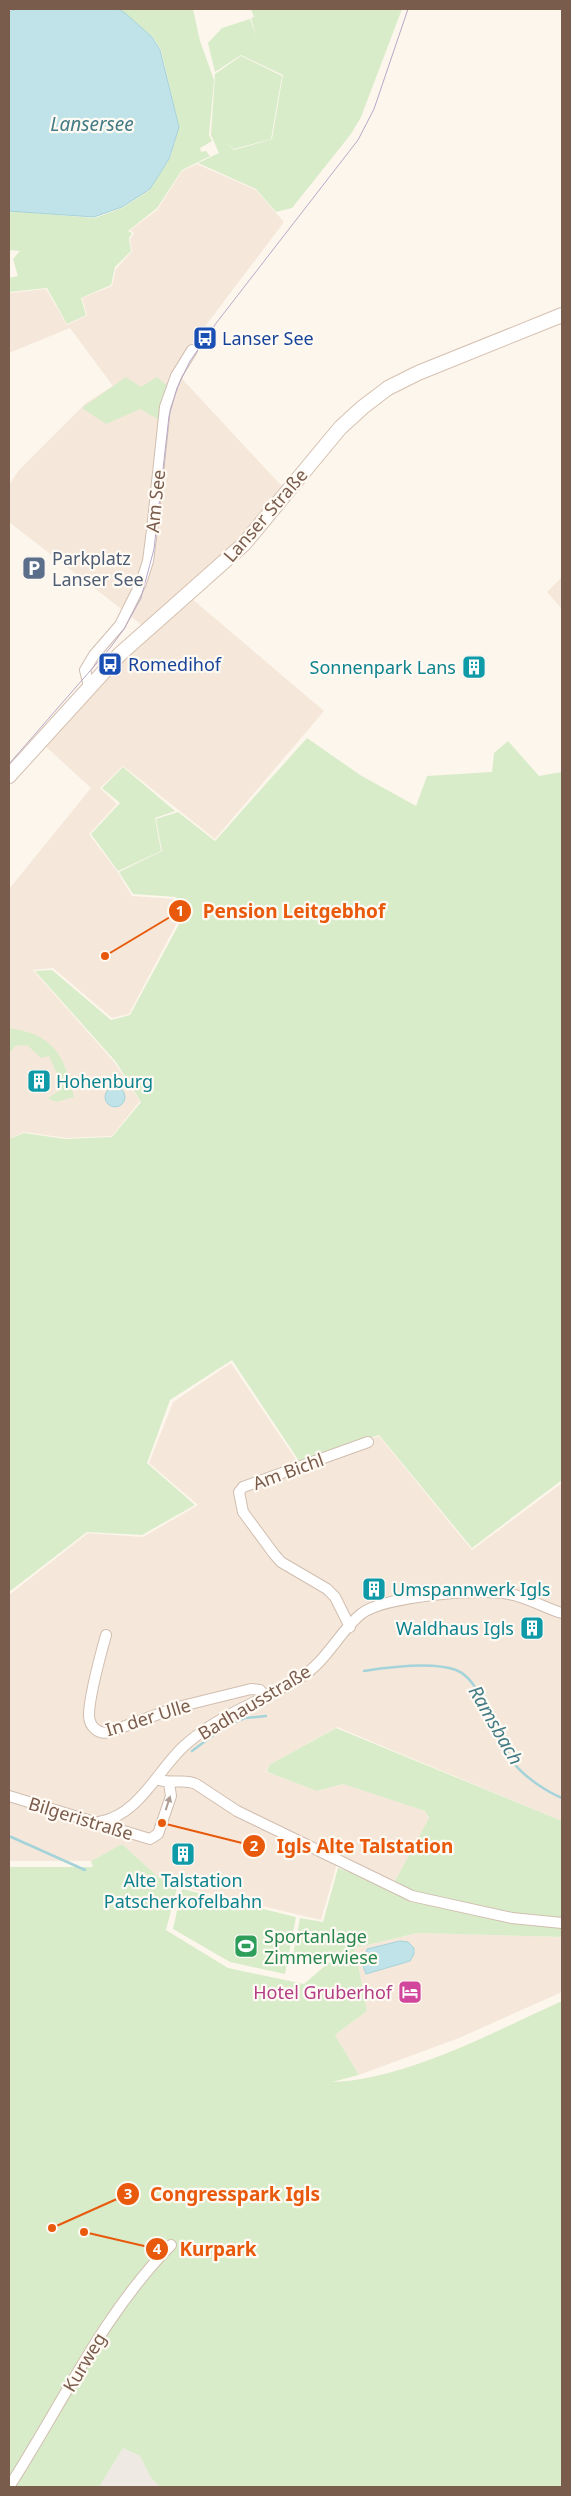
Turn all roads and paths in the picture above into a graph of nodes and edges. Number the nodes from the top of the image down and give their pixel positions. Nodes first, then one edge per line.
1 (562, 315) edge
2 (192, 350) dead end
3 (89, 686) junction
4 (9, 776) edge
5 (368, 1442) dead end
6 (562, 1614) edge
7 (350, 1627) junction
8 (106, 1635) dead end
9 (265, 1696) junction
10 (156, 1779) junction
11 (169, 1784) junction
12 (9, 1796) edge
13 (99, 1822) junction
14 (562, 1923) edge
15 (171, 2245) dead end
16 (9, 2487) edge

1 - 3 main road, Lanser Straße
2 - 3 street, Am See
3 - 4 main road, Lanser Straße
5 - 7 street, Am Bichl
6 - 7 street, Badhausstraße
7 - 9 street, Badhausstraße
8 - 9 street, In der Ulle
9 - 10 street, Badhausstraße
10 - 11 street
10 - 13 street, Badhausstraße
13 -> 11 street, Bilgeristraße
11 - 14 street
12 - 13 street, Bilgeristraße
15 - 16 street, Kurweg

